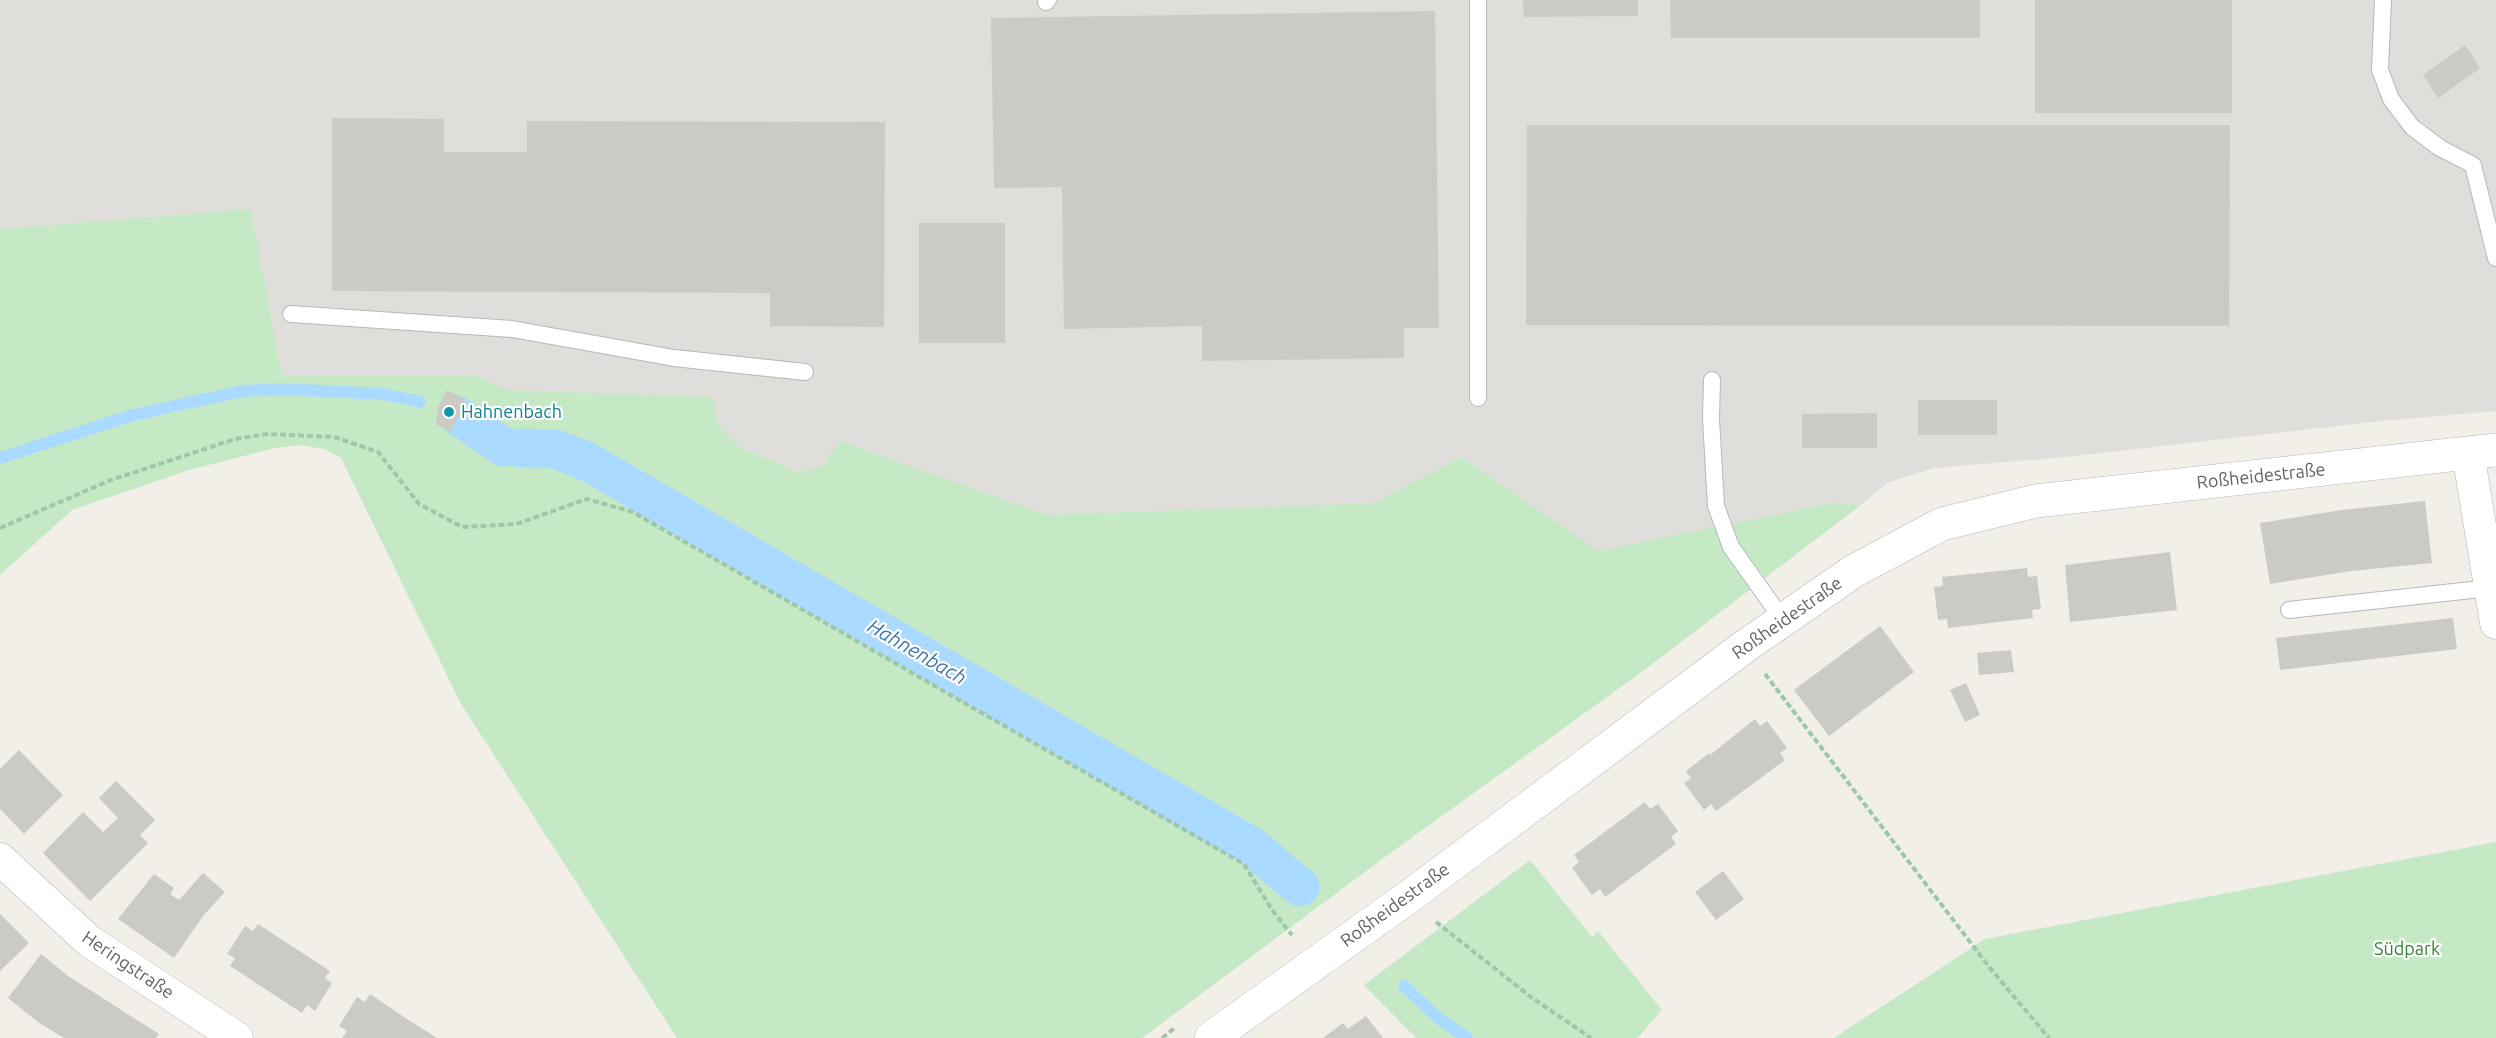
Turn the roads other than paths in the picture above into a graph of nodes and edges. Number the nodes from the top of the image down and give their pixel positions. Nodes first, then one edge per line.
1 (1478, 0) edge
2 (2383, 0) edge
3 (2496, 258) edge
4 (291, 314) dead end
5 (805, 372) dead end
6 (1712, 380) dead end
7 (1478, 398) dead end
8 (2482, 451) edge
9 (2490, 588) junction
10 (2289, 610) dead end
11 (1783, 620) junction
12 (2496, 623) edge
13 (0, 859) edge
14 (237, 1038) edge
15 (1211, 1038) edge

1 - 7 lane
2 - 3 lane
4 - 5 lane
6 - 11 lane
8 - 9 street, Roßheidestraße
8 - 11 street, Roßheidestraße
9 - 10 lane
9 - 12 street, Roßheidestraße
11 - 15 street, Roßheidestraße
13 - 14 street, Heringstraße

